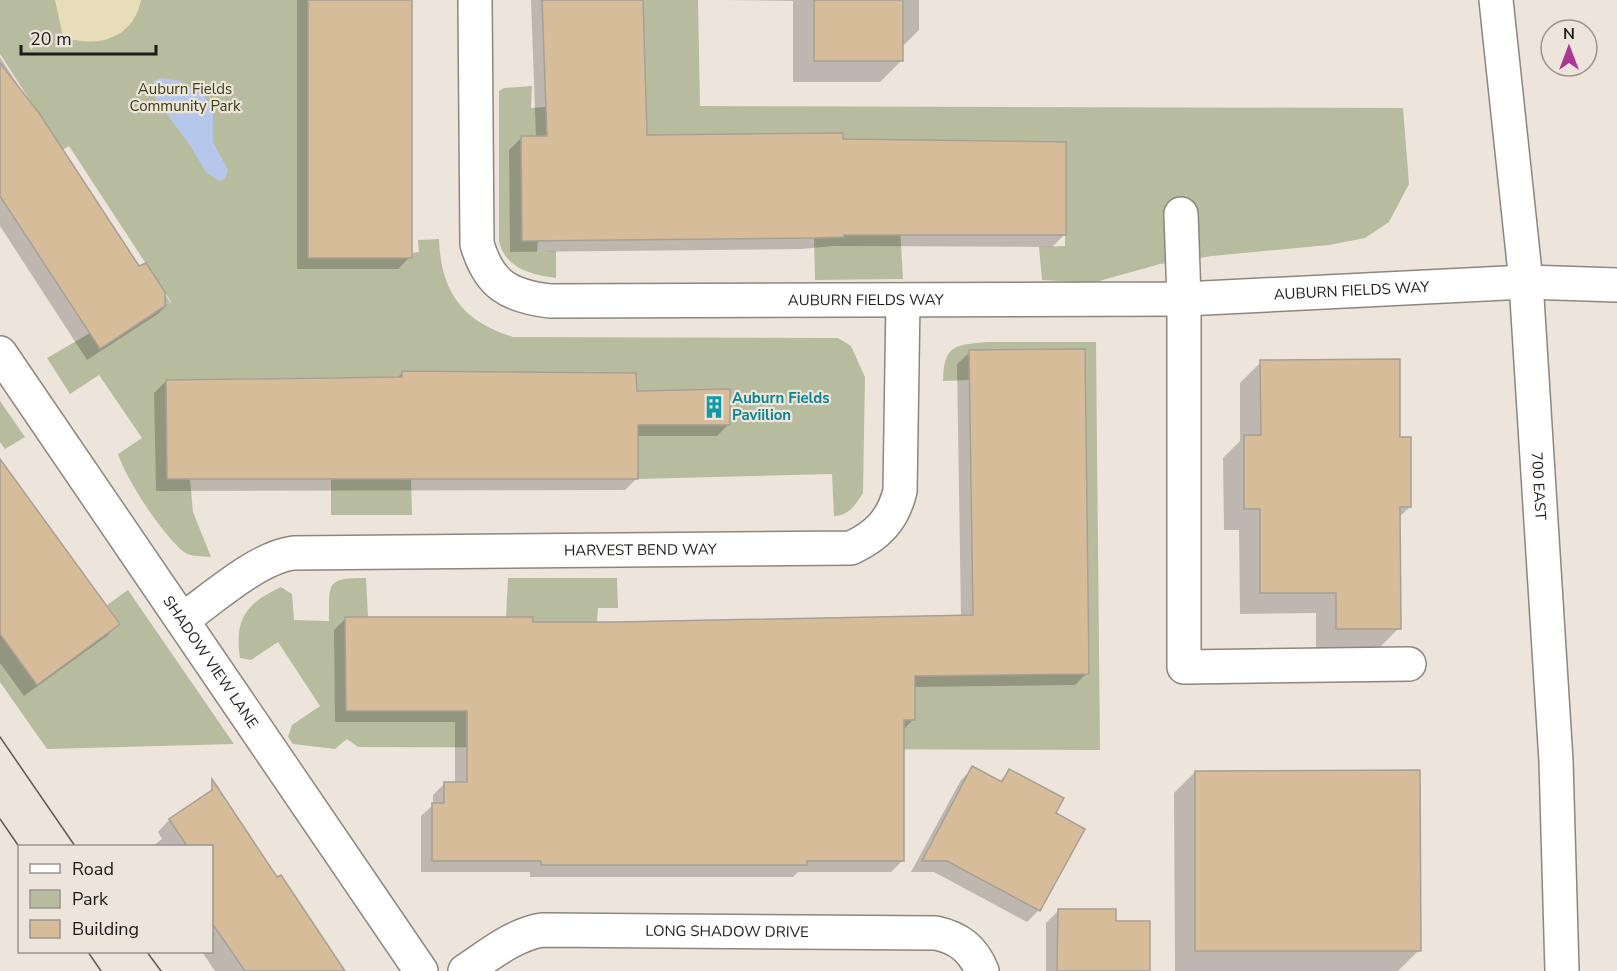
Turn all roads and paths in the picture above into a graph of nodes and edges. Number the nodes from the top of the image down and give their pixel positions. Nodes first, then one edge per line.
1 (476, 0) edge
2 (1496, 0) edge
3 (1181, 214) dead end
4 (1526, 282) junction
5 (1617, 285) edge
6 (1184, 299) junction
7 (903, 301) junction
8 (0, 353) edge
9 (182, 620) junction
10 (1409, 664) dead end
11 (421, 971) edge
12 (465, 971) edge
13 (982, 971) edge
14 (1562, 971) edge

1 - 7 street, AUBURN FIELDS WAY
2 - 4 street, 700 EAST
3 - 6 street
4 - 5 street, AUBURN FIELDS WAY
4 - 6 street, AUBURN FIELDS WAY
4 - 14 street, 700 EAST
6 - 7 street, AUBURN FIELDS WAY
6 - 10 street
7 - 9 street, HARVEST BEND WAY
8 - 9 street, SHADOW VIEW LANE
9 - 11 street, SHADOW VIEW LANE
12 - 13 street, LONG SHADOW DRIVE

